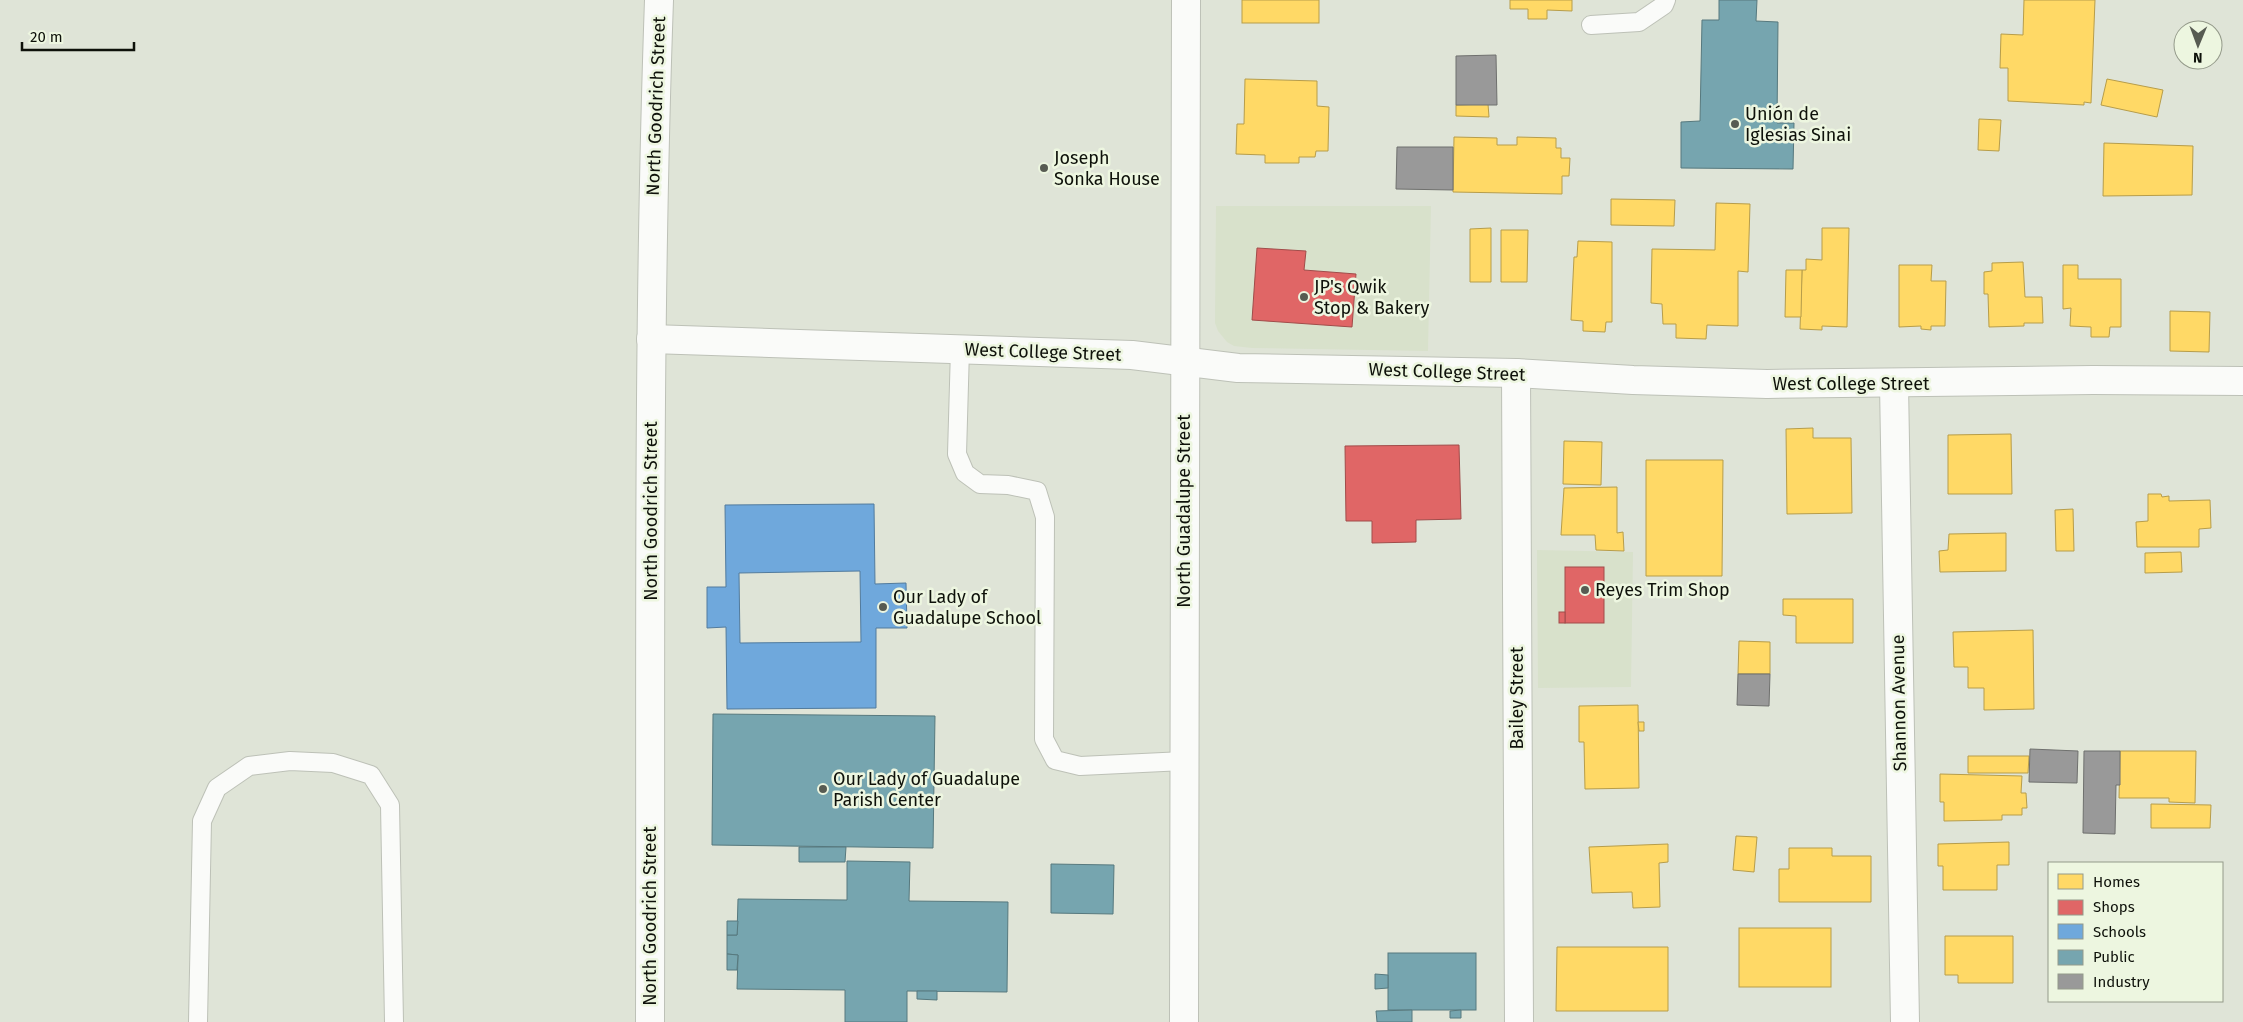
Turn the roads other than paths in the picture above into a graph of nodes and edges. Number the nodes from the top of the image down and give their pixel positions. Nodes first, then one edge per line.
1 (659, 0) edge
2 (1186, 0) edge
3 (1666, 0) edge
4 (1590, 25) dead end
5 (651, 339) junction
6 (960, 349) junction
7 (1184, 360) junction
8 (1516, 373) junction
9 (2243, 381) edge
10 (1894, 384) junction
11 (1184, 761) junction
12 (198, 1022) edge
13 (394, 1022) edge
14 (650, 1022) edge
15 (1184, 1022) edge
16 (1519, 1022) edge
17 (1905, 1022) edge

1 - 5 street, North Goodrich Street
2 - 7 street, North Guadalupe Street
3 - 4 lane
5 - 6 street, West College Street
5 - 14 street, North Goodrich Street
6 - 7 street, West College Street
6 - 11 lane
7 - 8 street, West College Street
7 - 11 street, North Guadalupe Street
8 - 10 street, West College Street
8 - 16 street, Bailey Street
9 - 10 street, West College Street
10 - 17 street, Shannon Avenue
11 - 15 street, North Guadalupe Street
12 - 13 lane

